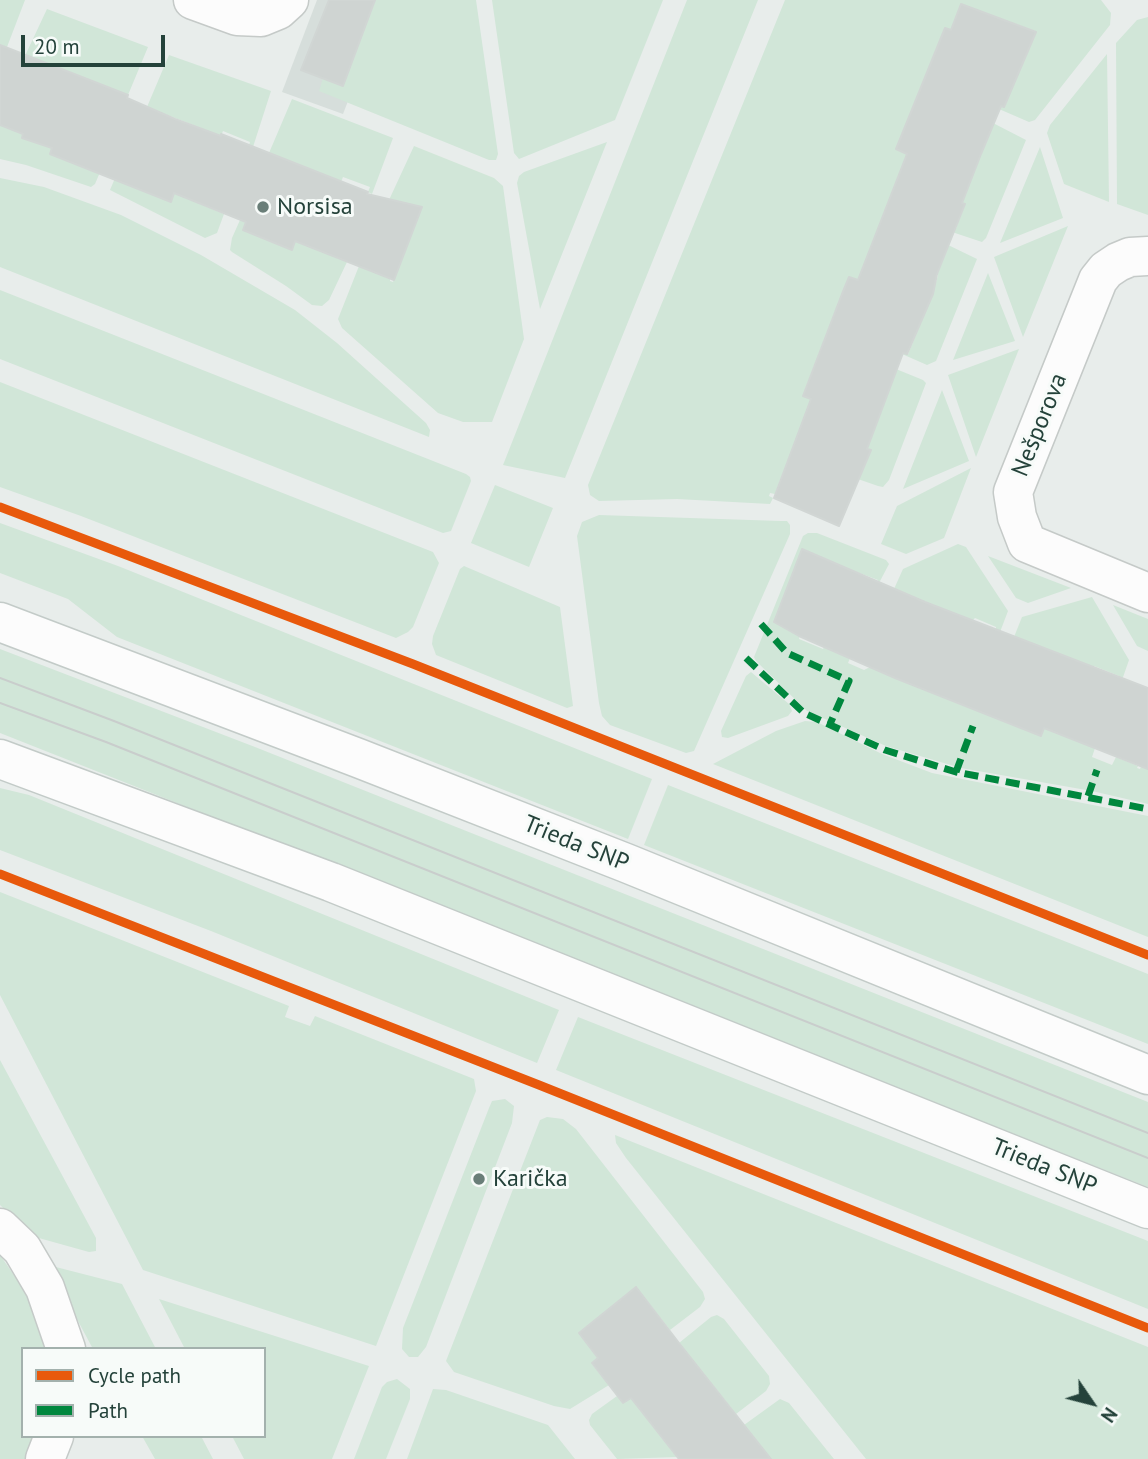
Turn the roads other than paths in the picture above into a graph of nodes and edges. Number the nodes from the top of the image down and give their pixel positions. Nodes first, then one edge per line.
1 (193, 0) edge
2 (289, 0) edge
3 (1148, 256) edge
4 (1148, 593) edge
5 (0, 622) edge
6 (0, 759) edge
7 (1148, 1075) edge
8 (1148, 1209) edge
9 (0, 1228) edge
10 (65, 1347) edge
11 (53, 1438) edge
12 (46, 1459) edge

1 - 2 street
3 - 4 street, Nešporova
5 - 7 street, Trieda SNP
6 - 8 street, Trieda SNP
9 - 10 street
11 - 12 street

